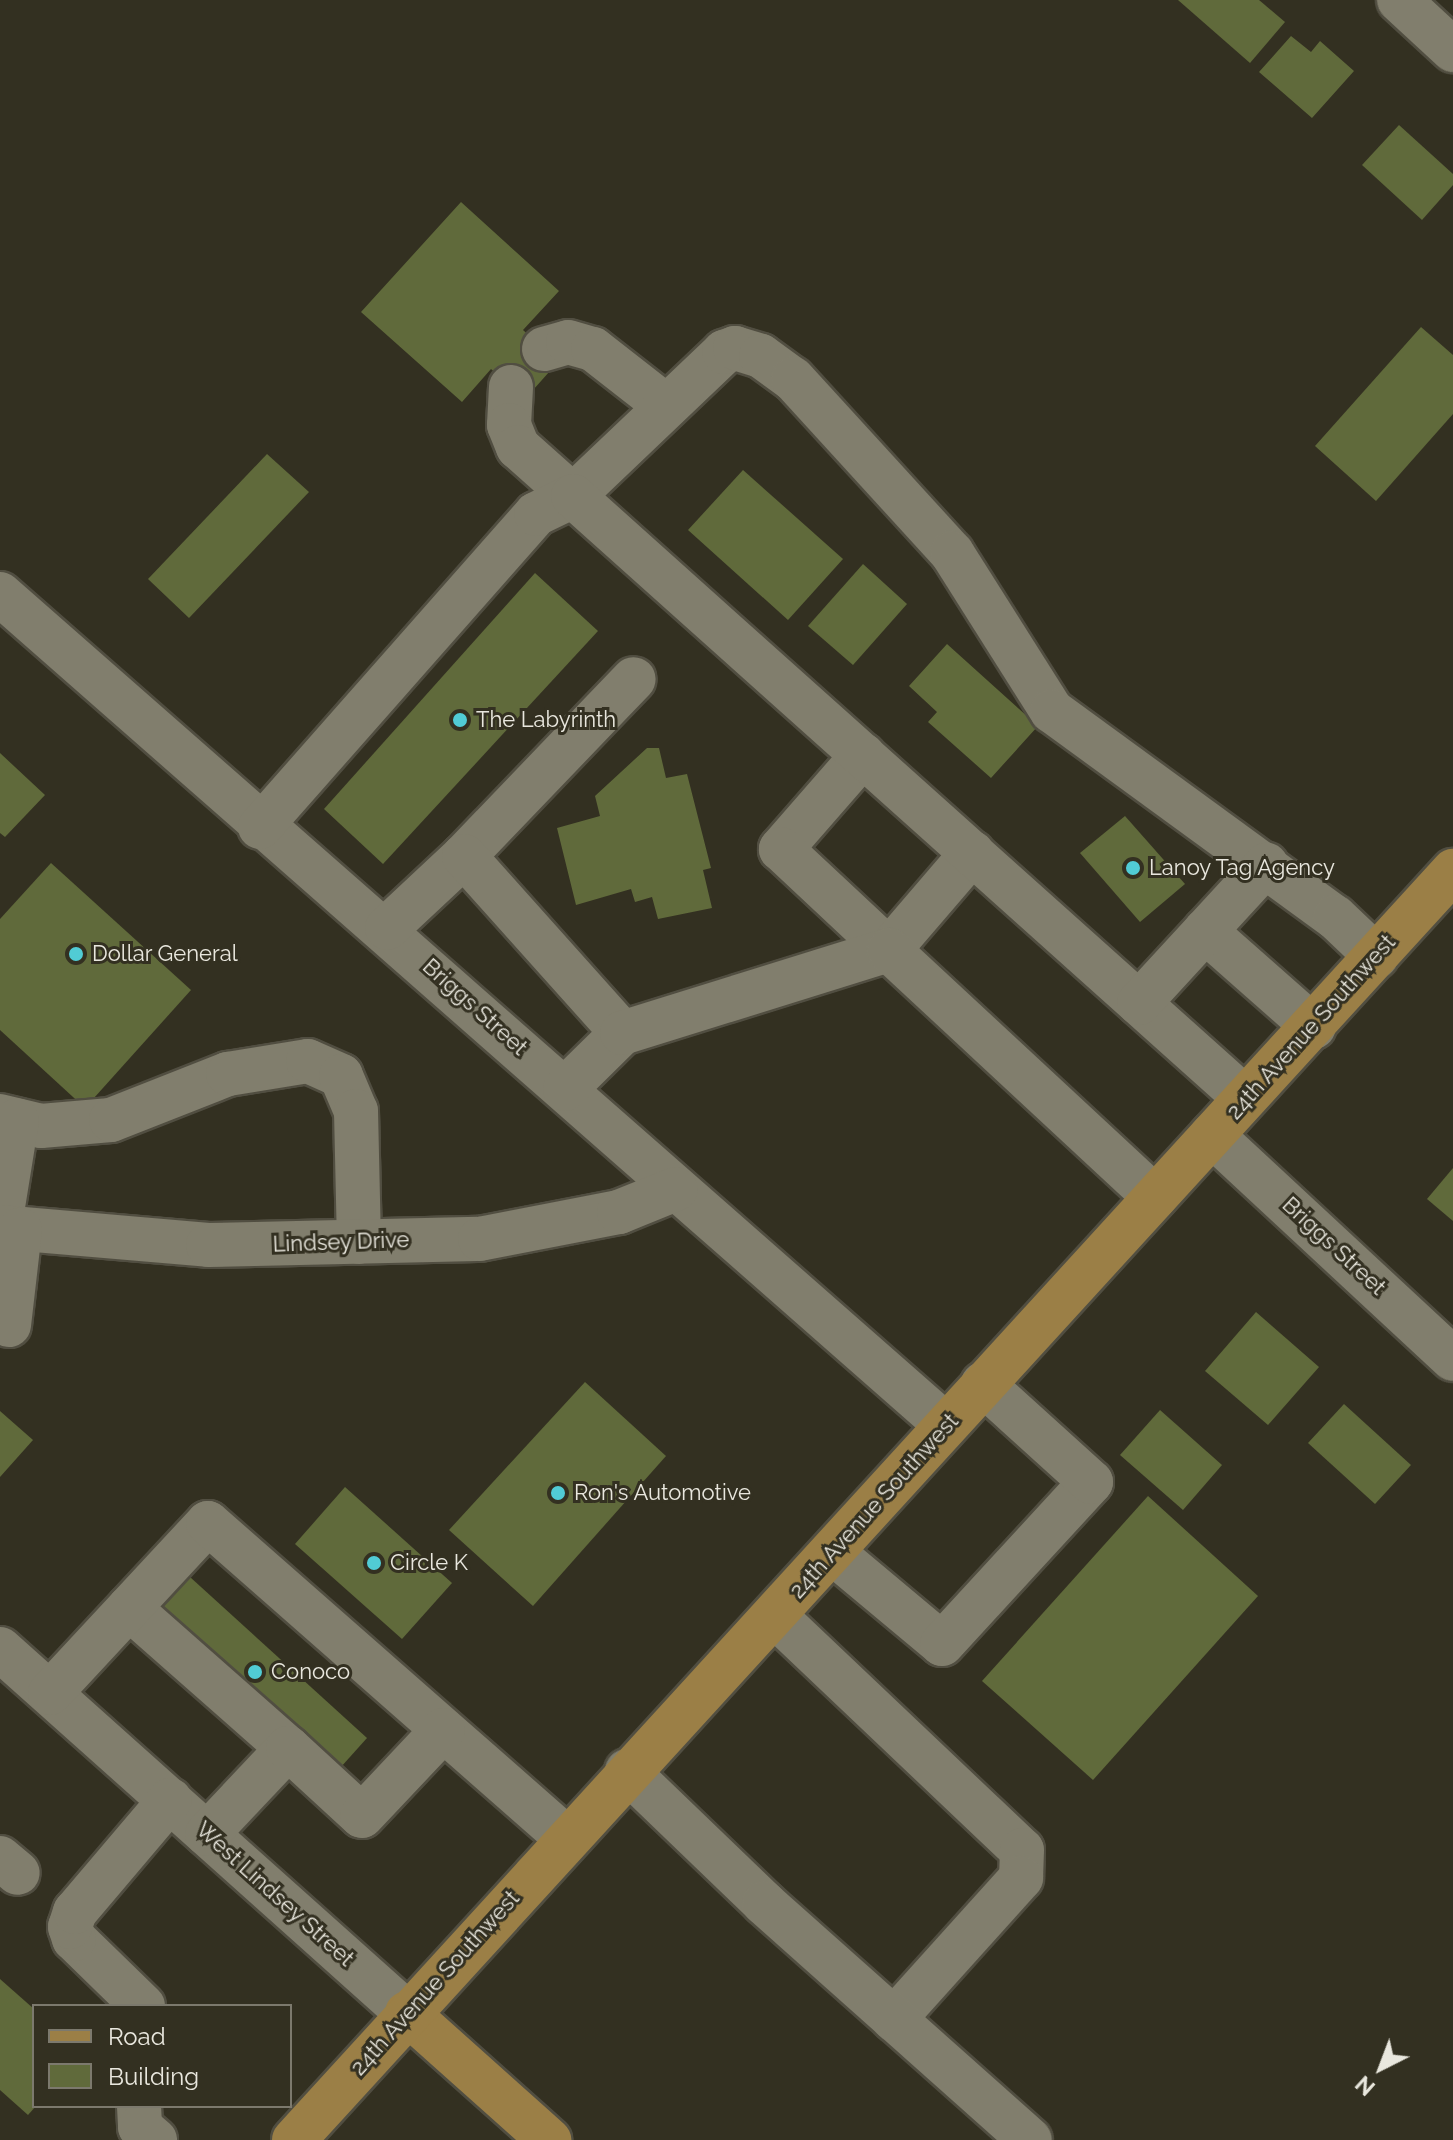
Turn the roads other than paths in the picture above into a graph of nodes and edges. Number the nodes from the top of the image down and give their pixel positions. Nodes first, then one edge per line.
1 (1399, 0) edge
2 (1453, 50) edge
3 (544, 349) dead end
4 (511, 387) dead end
5 (666, 406) junction
6 (573, 496) junction
7 (0, 594) edge
8 (634, 679) dead end
9 (863, 755) junction
10 (260, 827) junction
11 (972, 853) junction
12 (464, 856) junction
13 (1266, 865) junction
14 (1453, 871) edge
15 (387, 928) junction
16 (1205, 931) junction
17 (889, 950) junction
18 (1376, 956) junction
19 (1139, 1003) junction
20 (1314, 1027) junction
21 (622, 1033) junction
22 (565, 1089) junction
23 (1245, 1098) junction
24 (8, 1118) edge
25 (1212, 1135) junction
26 (676, 1189) junction
27 (1155, 1197) junction
28 (7, 1228) edge
29 (359, 1242) junction
30 (9, 1325) dead end
31 (1453, 1359) edge
32 (983, 1384) junction
33 (946, 1425) junction
34 (832, 1552) junction
35 (129, 1608) junction
36 (775, 1616) junction
37 (0, 1649) edge
38 (50, 1693) junction
39 (443, 1730) junction
40 (288, 1748) junction
41 (627, 1771) junction
42 (170, 1800) junction
43 (207, 1834) junction
44 (566, 1837) junction
45 (141, 2004) edge
46 (407, 2013) junction
47 (894, 2019) junction
48 (139, 2108) edge
49 (155, 2140) edge
50 (294, 2140) edge
51 (549, 2140) edge
52 (1030, 2140) edge

1 - 2 street
3 - 5 street
4 - 6 street
5 - 6 street
5 - 13 street
6 - 9 street
6 - 10 street
7 - 10 street, Briggs Street
8 - 12 street
9 - 11 street
9 - 17 street
10 - 15 street, Briggs Street
11 - 17 street
11 - 19 street
12 - 15 street
12 - 21 street
13 - 16 street
13 - 18 street
14 - 18 main road, 24th Avenue Southwest
15 - 22 street, Briggs Street
16 - 19 street
16 - 20 street
17 - 21 street
17 - 27 street
18 - 20 main road, 24th Avenue Southwest
19 - 23 street
20 - 23 main road, 24th Avenue Southwest
21 - 22 street
22 - 26 street, Briggs Street
23 - 25 main road, 24th Avenue Southwest
24 - 28 street
24 - 29 street
25 - 27 main road, 24th Avenue Southwest
25 - 31 street, Briggs Street
26 - 29 street, Lindsey Drive
26 - 33 street, Briggs Street
27 - 32 main road, 24th Avenue Southwest
28 - 29 street, Lindsey Drive
28 - 30 street
32 - 33 main road, 24th Avenue Southwest
32 - 34 street
33 - 34 main road, 24th Avenue Southwest
34 - 36 main road, 24th Avenue Southwest
35 - 38 street
35 - 39 street
35 - 40 street
36 - 41 main road, 24th Avenue Southwest
36 - 47 street
37 - 38 street, West Lindsey Street
38 - 42 street, West Lindsey Street
39 - 40 street
39 - 44 street
40 - 43 street
41 - 44 main road, 24th Avenue Southwest
41 - 47 street
42 - 43 street, West Lindsey Street
42 - 45 street
43 - 46 street, West Lindsey Street
44 - 46 main road, 24th Avenue Southwest
46 - 50 main road, 24th Avenue Southwest
46 - 51 main road, West Lindsey Street
47 - 52 street
48 - 49 street

